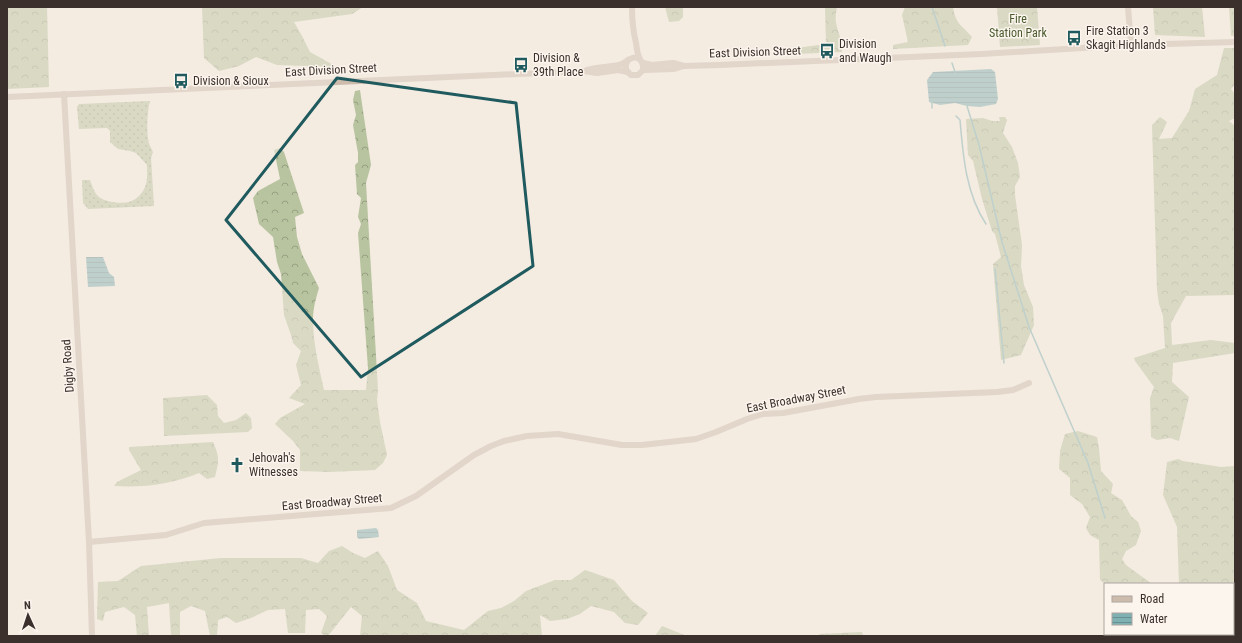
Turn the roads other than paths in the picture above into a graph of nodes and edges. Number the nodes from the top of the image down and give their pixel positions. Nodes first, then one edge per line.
1 (632, 7) edge
2 (1128, 7) edge
3 (633, 37) junction
4 (1235, 42) edge
5 (630, 43) dead end
6 (1131, 45) junction
7 (628, 60) junction
8 (641, 61) junction
9 (684, 66) junction
10 (643, 70) junction
11 (584, 71) junction
12 (628, 72) junction
13 (64, 94) junction
14 (7, 97) edge
15 (1029, 383) dead end
16 (89, 542) junction
17 (92, 636) edge

1 - 3 street
2 - 6 street
3 - 5 street
3 - 8 street
4 - 6 street, East Division Street
6 - 9 street, East Division Street
7 - 8 street
7 - 11 street, East Division Street
7 - 12 street
8 - 9 street, East Division Street
8 - 10 street
9 - 10 street, East Division Street
10 - 12 street
11 - 12 street, East Division Street
11 - 13 street, East Division Street
13 - 14 street, East Division Street
13 - 16 street, Digby Road
15 - 16 street, East Broadway Street
16 - 17 street, Digby Road

